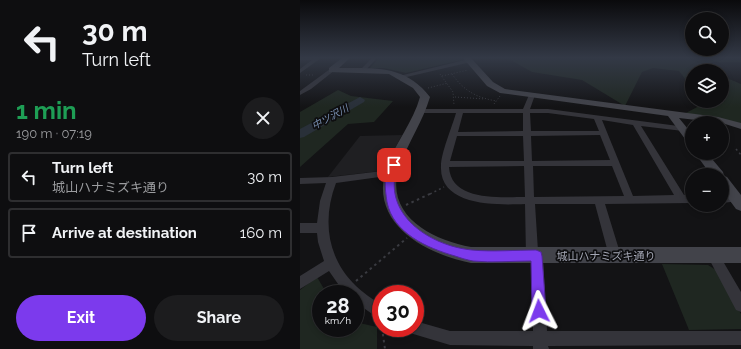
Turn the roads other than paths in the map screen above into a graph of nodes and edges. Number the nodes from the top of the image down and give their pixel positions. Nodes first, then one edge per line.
1 (326, 74) edge
2 (392, 74) edge
3 (409, 74) edge
4 (482, 74) edge
5 (398, 77) junction
6 (300, 93) edge
7 (532, 96) junction
8 (421, 111) junction
9 (456, 111) junction
10 (526, 111) junction
11 (671, 114) junction
12 (597, 117) junction
13 (636, 123) junction
14 (741, 126) edge
15 (683, 129) junction
16 (685, 132) edge
17 (603, 133) junction
18 (454, 134) junction
19 (527, 134) junction
20 (706, 160) edge
21 (615, 163) junction
22 (445, 164) junction
23 (528, 164) junction
24 (713, 168) edge
25 (391, 173) junction
26 (332, 180) junction
27 (300, 181) edge
28 (681, 199) junction
29 (685, 199) edge
30 (530, 200) junction
31 (599, 200) junction
32 (630, 200) junction
33 (300, 228) edge
34 (322, 228) junction
35 (713, 255) junction
36 (741, 255) edge
37 (534, 256) junction
38 (615, 256) junction
39 (332, 263) junction
40 (300, 284) edge
41 (348, 285) edge
42 (741, 305) edge
43 (424, 331) edge
44 (741, 338) edge
45 (541, 344) edge

1 - 6 street
2 - 5 street
3 - 5 street
4 - 7 street
5 - 8 street, 城山ハナミズキ通り
7 - 10 street
7 - 11 street
8 - 9 street
8 - 25 street, 城山ハナミズキ通り
9 - 10 street
9 - 18 street
10 - 12 street
10 - 19 street
11 - 14 street
11 - 15 street
12 - 13 street
12 - 17 street
13 - 15 street
13 - 28 street
15 - 16 street
17 - 19 street
17 - 21 street
18 - 19 street
18 - 22 street
19 - 23 street
20 - 24 street
21 - 23 street
21 - 32 street
22 - 23 street
22 - 30 street
23 - 30 street
25 - 26 street
25 - 37 street, 城山ハナミズキ通り
26 - 27 street
26 - 34 street
28 - 29 street
28 - 32 street
30 - 31 street
30 - 37 street
31 - 32 street
31 - 38 street
33 - 34 street
34 - 39 street
35 - 36 street, 城山ハナミズキ通り
35 - 38 street, 城山ハナミズキ通り
35 - 42 street
37 - 38 street, 城山ハナミズキ通り
37 - 45 street
39 - 40 street
39 - 41 street
43 - 45 street
44 - 45 street

